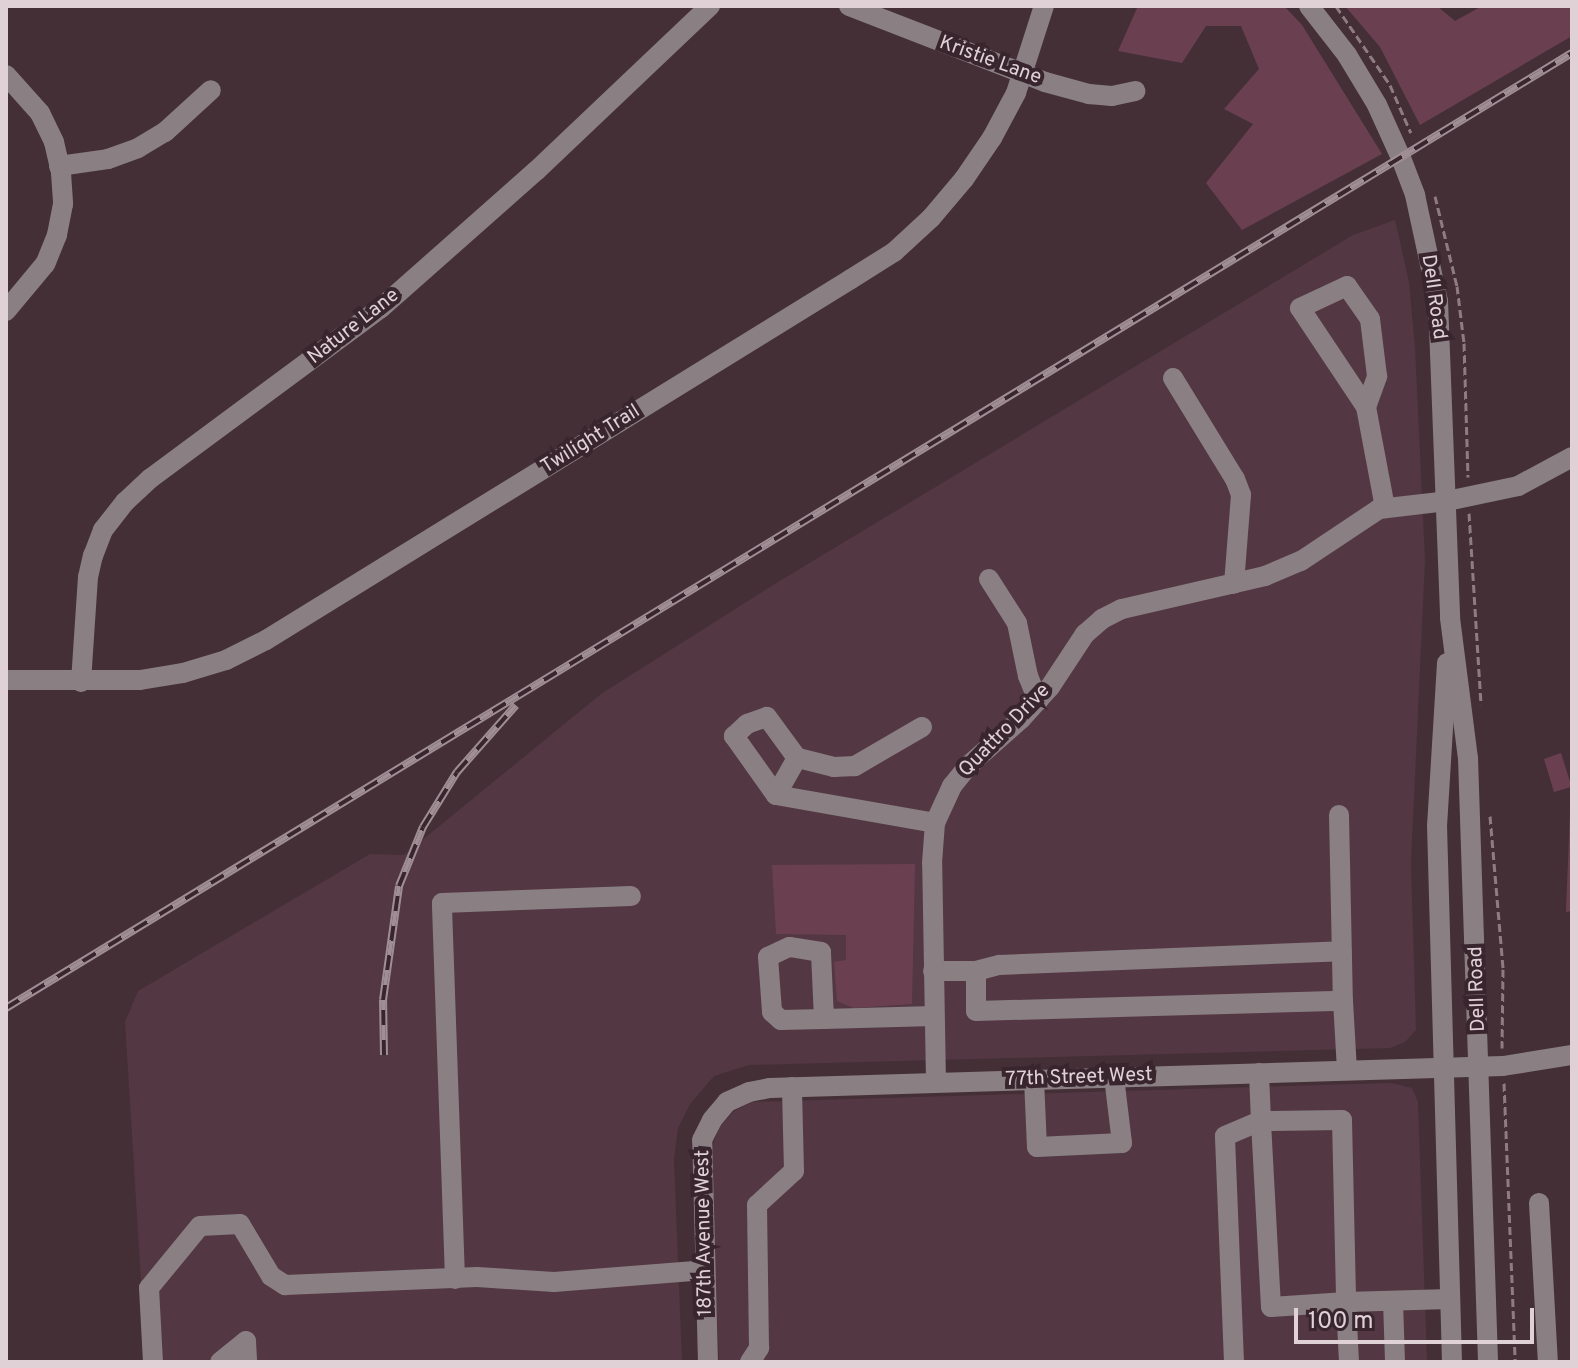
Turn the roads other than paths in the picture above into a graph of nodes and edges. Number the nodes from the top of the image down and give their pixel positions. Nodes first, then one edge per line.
1 (710, 6) edge
2 (849, 6) edge
3 (1044, 6) edge
4 (1309, 6) edge
5 (6, 75) edge
6 (1023, 75) junction
7 (211, 90) dead end
8 (1135, 91) dead end
9 (59, 166) junction
10 (6, 311) edge
11 (1173, 378) dead end
12 (1366, 407) junction
13 (1571, 461) edge
14 (1447, 501) junction
15 (1385, 508) junction
16 (989, 579) dead end
17 (1234, 584) junction
18 (1450, 618) junction
19 (6, 680) edge
20 (81, 682) junction
21 (1038, 701) junction
22 (922, 727) dead end
23 (797, 758) junction
24 (776, 795) junction
25 (1339, 815) dead end
26 (935, 823) junction
27 (631, 896) dead end
28 (1342, 951) junction
29 (933, 971) junction
30 (976, 971) junction
31 (1343, 1001) junction
32 (934, 1016) junction
33 (824, 1019) dead end
34 (1572, 1055) edge
35 (1480, 1066) junction
36 (1443, 1068) junction
37 (1347, 1070) junction
38 (1259, 1073) junction
39 (1114, 1077) junction
40 (1034, 1079) junction
41 (936, 1082) junction
42 (792, 1087) junction
43 (722, 1109) joint
44 (1261, 1121) junction
45 (1539, 1203) dead end
46 (705, 1270) junction
47 (455, 1279) junction
48 (1450, 1299) junction
49 (1393, 1301) junction
50 (1346, 1302) junction
51 (153, 1362) edge
52 (220, 1362) edge
53 (247, 1362) edge
54 (708, 1362) edge
55 (750, 1362) edge
56 (1234, 1362) edge
57 (1349, 1362) edge
58 (1395, 1362) edge
59 (1452, 1362) edge
60 (1488, 1362) edge
61 (1548, 1362) edge

1 - 20 street, Nature Lane
2 - 6 street, Kristie Lane
3 - 6 street, Twilight Trail
4 - 14 street, Dell Road
5 - 9 street
6 - 8 street, Kristie Lane
6 - 20 street, Twilight Trail
7 - 9 street
9 - 10 street
11 - 17 street
12 - 12 street
12 - 15 street
13 - 14 street, Quattro Drive
14 - 15 street, Quattro Drive
14 - 18 street, Dell Road
15 - 17 street, Quattro Drive
16 - 21 street
17 - 21 street, Quattro Drive
18 - 35 street, Dell Road
18 - 36 street, Dell Road
19 - 20 street, Twilight Trail
21 - 26 street, Quattro Drive
22 - 23 street
23 - 24 street
23 - 24 street
24 - 26 street
25 - 28 street
26 - 29 street, Quattro Drive
27 - 47 street
28 - 30 street
28 - 31 street
29 - 30 street
29 - 32 street, Quattro Drive
30 - 31 street
31 - 37 street
32 - 33 street
32 - 41 street, Quattro Drive
34 - 35 street, 77th Street West
35 - 36 street, 77th Street West
35 - 60 street, Dell Road
36 - 37 street, 77th Street West
36 - 48 street, Dell Road
37 - 38 street, 77th Street West
38 - 39 street, 77th Street West
38 - 44 street
39 - 40 street, 77th Street West
39 - 40 street
40 - 41 street, 77th Street West
41 - 42 street, 77th Street West
42 - 43 street, 77th Street West
42 - 55 street
43 - 46 street, 187th Avenue West
44 - 50 street
44 - 50 street
44 - 56 street
45 - 61 street
46 - 47 street
46 - 54 street, 187th Avenue West
47 - 51 street
48 - 49 street
48 - 59 street, Dell Road
49 - 50 street
49 - 58 street
50 - 57 street
52 - 53 street

